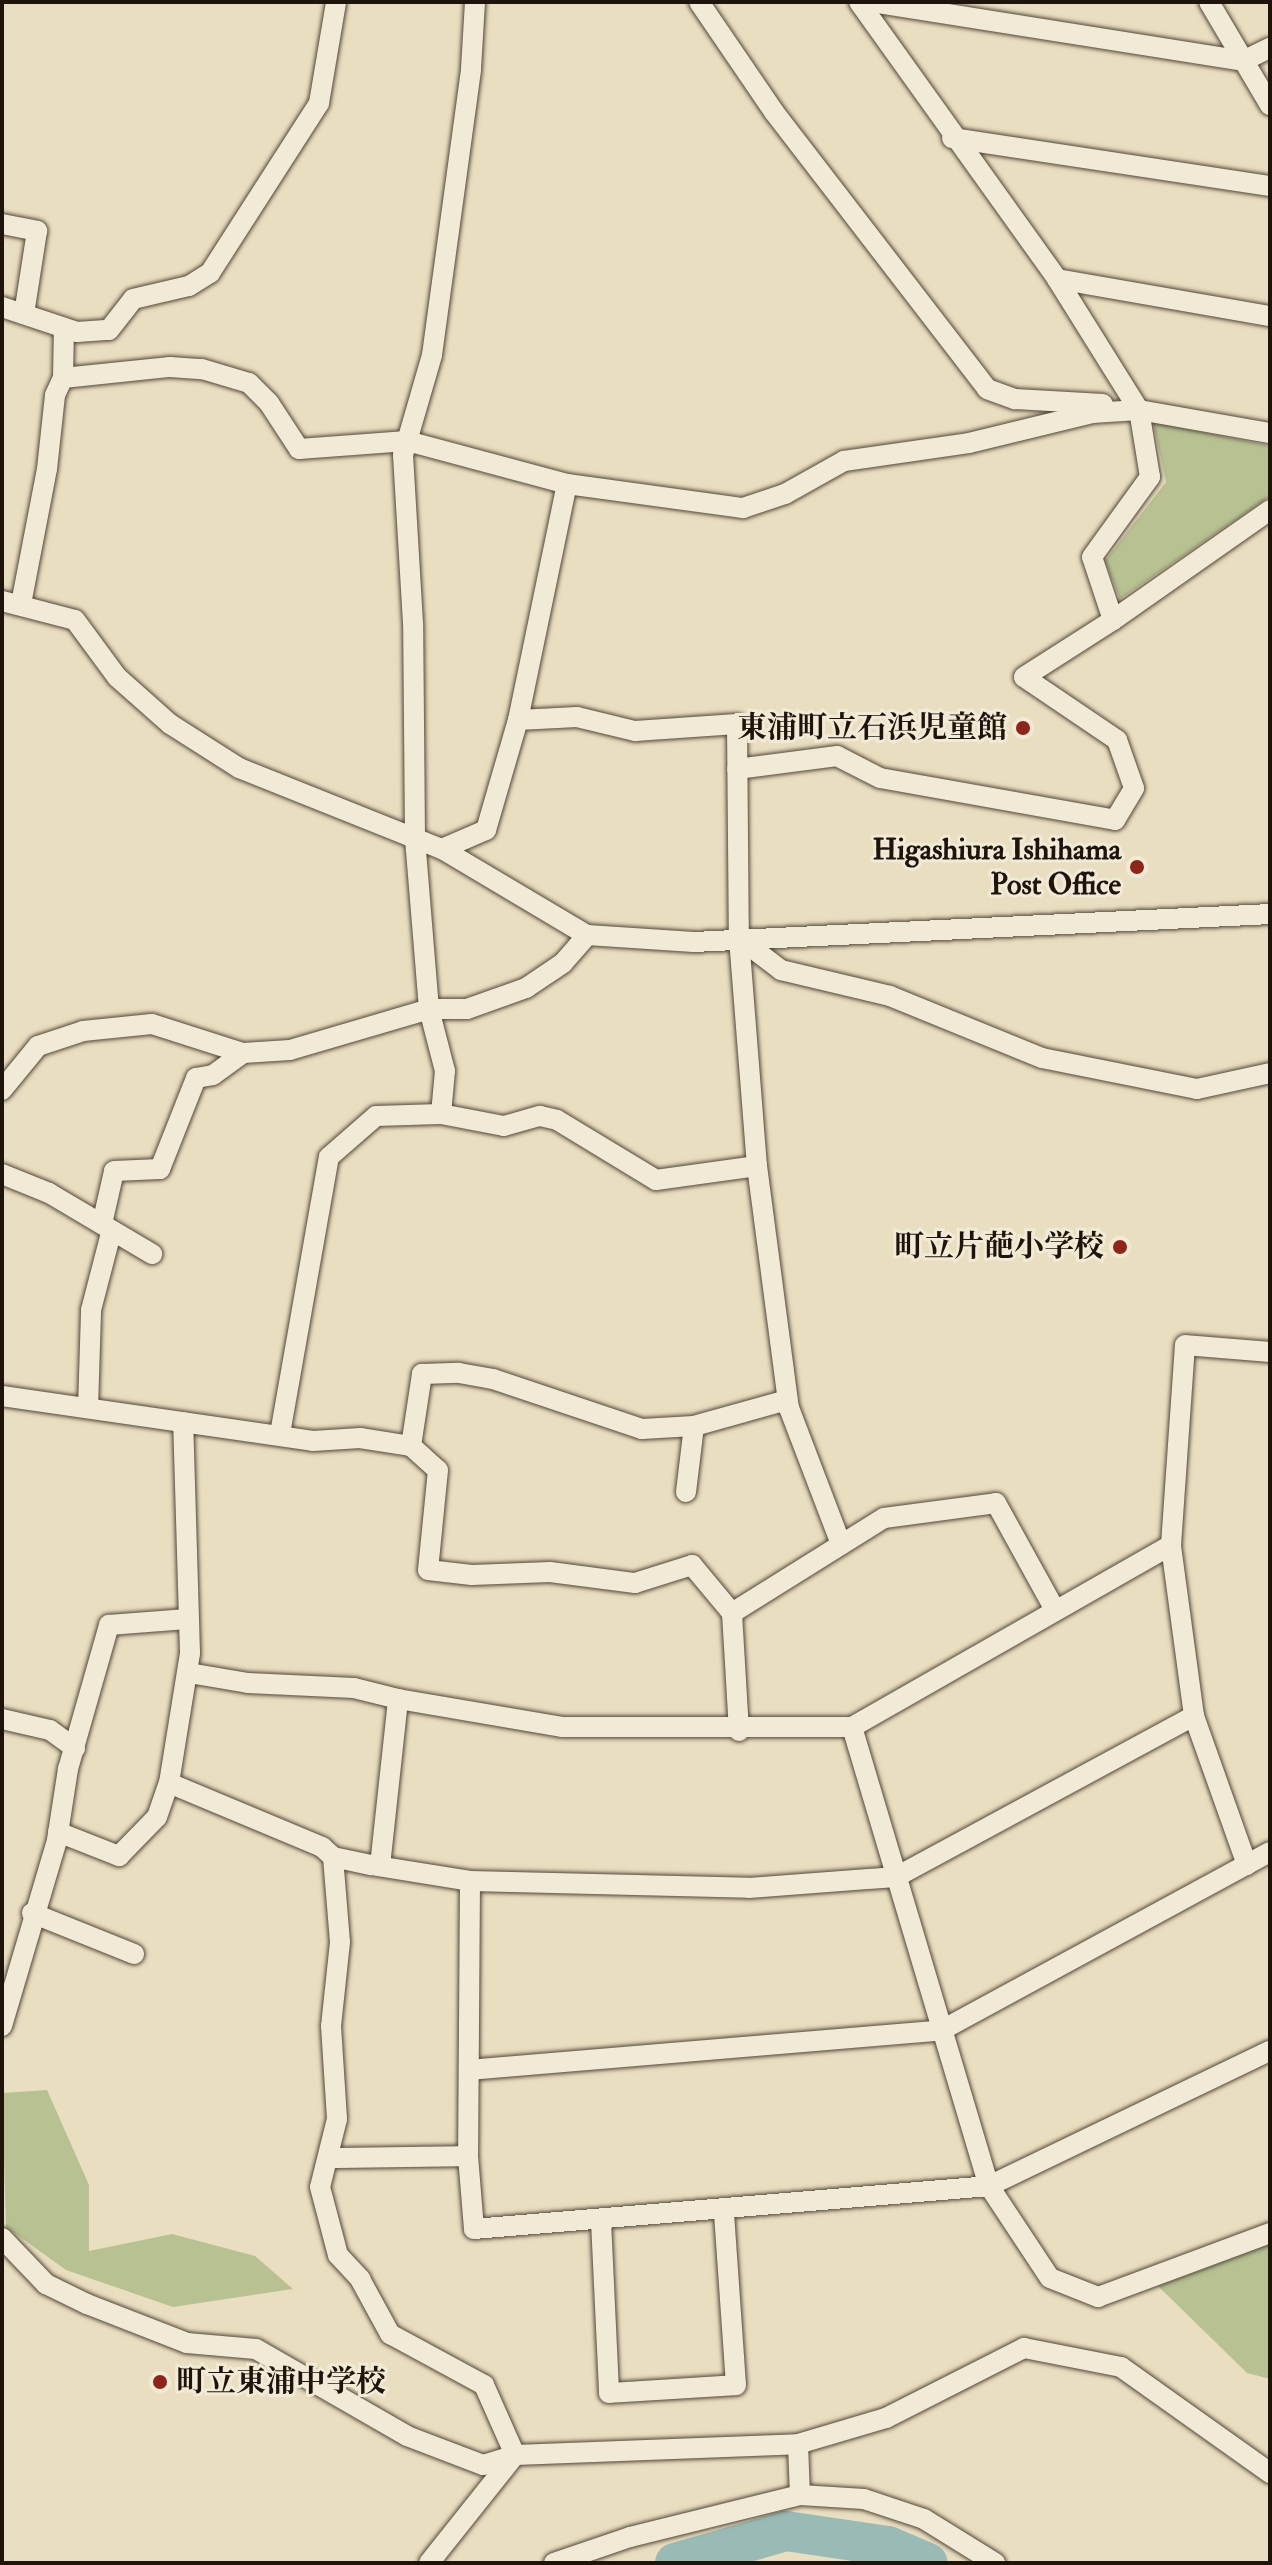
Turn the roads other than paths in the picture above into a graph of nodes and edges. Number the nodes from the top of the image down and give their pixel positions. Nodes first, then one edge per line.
1 (336, 2) edge
2 (475, 2) edge
3 (699, 2) edge
4 (859, 2) edge
5 (872, 2) edge
6 (1209, 2) edge
7 (1270, 48) edge
8 (1243, 61) junction
9 (1270, 105) edge
10 (952, 138) junction
11 (1270, 186) edge
12 (2, 224) edge
13 (1057, 279) junction
14 (2, 307) edge
15 (24, 314) junction
16 (1270, 316) edge
17 (64, 328) junction
18 (63, 378) junction
19 (1122, 383) junction
20 (1052, 401) junction
21 (1139, 410) junction
22 (1270, 433) edge
23 (407, 441) junction
24 (567, 484) junction
25 (1270, 510) edge
26 (12, 602) edge
27 (1113, 620) junction
28 (518, 720) junction
29 (737, 769) junction
30 (415, 837) junction
31 (442, 849) junction
32 (1270, 914) edge
33 (587, 935) junction
34 (739, 938) junction
35 (429, 1009) junction
36 (243, 1053) junction
37 (1270, 1073) edge
38 (2, 1090) edge
39 (441, 1114) junction
40 (757, 1166) junction
41 (2, 1174) edge
42 (107, 1228) junction
43 (152, 1254) dead end
44 (1270, 1352) edge
45 (2, 1396) edge
46 (787, 1400) junction
47 (88, 1408) junction
48 (183, 1422) junction
49 (694, 1426) junction
50 (280, 1434) junction
51 (411, 1446) junction
52 (686, 1492) dead end
53 (841, 1544) junction
54 (1171, 1545) junction
55 (1055, 1610) junction
56 (732, 1613) junction
57 (187, 1619) junction
58 (189, 1673) junction
59 (398, 1699) junction
60 (1194, 1716) junction
61 (2, 1719) edge
62 (852, 1727) junction
63 (739, 1731) junction
64 (75, 1748) junction
65 (169, 1783) junction
66 (58, 1832) junction
67 (1270, 1852) edge
68 (333, 1857) junction
69 (1247, 1865) junction
70 (380, 1866) junction
71 (896, 1877) junction
72 (470, 1881) junction
73 (32, 1913) junction
74 (134, 1954) dead end
75 (2, 2026) edge
76 (942, 2030) junction
77 (1270, 2051) edge
78 (469, 2070) junction
79 (468, 2156) junction
80 (330, 2158) junction
81 (989, 2186) junction
82 (724, 2212) junction
83 (601, 2221) junction
84 (1270, 2233) edge
85 (2, 2238) edge
86 (798, 2444) junction
87 (515, 2455) junction
88 (1270, 2473) edge
89 (800, 2495) junction
90 (429, 2563) edge
91 (554, 2563) edge
92 (995, 2563) edge

1 - 17 street
2 - 23 street
3 - 20 street
4 - 10 street
5 - 8 street
6 - 8 street
7 - 8 street
8 - 9 street
10 - 11 street
10 - 13 street
12 - 15 street
13 - 16 street
13 - 19 street
14 - 15 street
15 - 17 street
17 - 18 street
18 - 23 street
18 - 26 street
19 - 20 street
19 - 21 street
20 - 21 street
21 - 22 street
21 - 24 street
21 - 27 street
23 - 24 street
23 - 30 street
24 - 28 street
25 - 27 street
26 - 30 street
27 - 29 street
28 - 29 street
28 - 31 street
29 - 34 street
30 - 31 street
30 - 35 street
31 - 33 street
32 - 34 street
33 - 34 street
33 - 35 street
34 - 37 street
34 - 40 street
35 - 36 street
35 - 39 street
36 - 38 street
36 - 42 street
39 - 40 street
39 - 50 street
40 - 46 street
41 - 42 street
42 - 43 street
42 - 47 street
44 - 54 street
45 - 47 street
46 - 49 street
46 - 53 street
47 - 48 street
48 - 50 street
48 - 57 street
49 - 51 street
49 - 52 street
50 - 51 street
51 - 56 street
53 - 55 street
53 - 56 street
54 - 55 street
54 - 60 street
55 - 62 street
56 - 63 street
57 - 58 street
57 - 64 street
58 - 59 street
58 - 65 street
59 - 63 street
59 - 70 street
60 - 69 street
60 - 71 street
61 - 64 street
62 - 63 street
62 - 71 street
64 - 66 street
65 - 66 street
65 - 68 street
66 - 73 street
67 - 69 street
68 - 70 street
68 - 80 street
69 - 76 street
70 - 72 street
71 - 72 street
71 - 76 street
72 - 78 street
73 - 74 street
73 - 75 street
76 - 78 street
76 - 81 street
77 - 81 street
78 - 79 street
79 - 80 street
79 - 83 street
80 - 87 street
81 - 82 street
81 - 84 street
82 - 83 street
82 - 83 street
85 - 87 street
86 - 87 street
86 - 88 street
86 - 89 street
87 - 90 street
89 - 91 street
89 - 92 street

